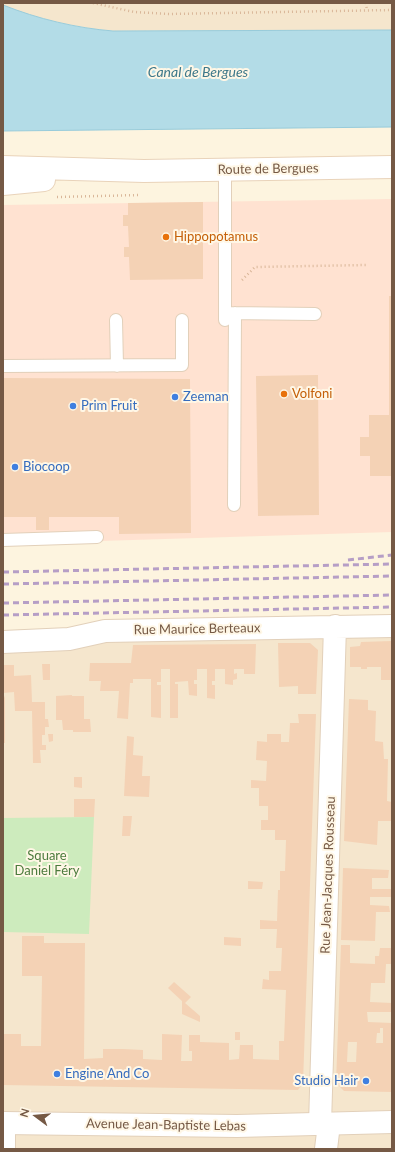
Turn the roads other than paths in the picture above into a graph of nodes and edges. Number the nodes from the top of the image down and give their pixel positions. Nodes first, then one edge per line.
1 (3, 167) edge
2 (392, 167) edge
3 (225, 169) junction
4 (144, 172) junction
5 (3, 184) edge
6 (315, 314) dead end
7 (228, 315) junction
8 (116, 320) dead end
9 (182, 320) dead end
10 (3, 366) edge
11 (116, 366) junction
12 (234, 505) dead end
13 (97, 538) dead end
14 (3, 540) edge
15 (335, 626) junction
16 (392, 626) edge
17 (3, 642) edge
18 (392, 1122) edge
19 (4, 1123) edge
20 (324, 1124) junction
21 (4, 1149) edge
22 (326, 1149) edge

1 - 4 street, Route de Bergues
2 - 3 street, Route de Bergues
3 - 4 street, Route de Bergues
3 - 7 lane
4 - 5 street, Route de Bergues
6 - 7 lane
7 - 12 lane
8 - 11 lane
9 - 11 lane
10 - 11 lane
13 - 14 lane
15 - 16 street, Rue Maurice Berteaux
15 - 17 street, Rue Maurice Berteaux
15 - 20 street, Rue Jean-Jacques Rousseau
18 - 20 street, Avenue Jean-Baptiste Lebas
19 - 20 street, Avenue Jean-Baptiste Lebas
19 - 21 street
20 - 22 street, Rue Jean-Jacques Rousseau

